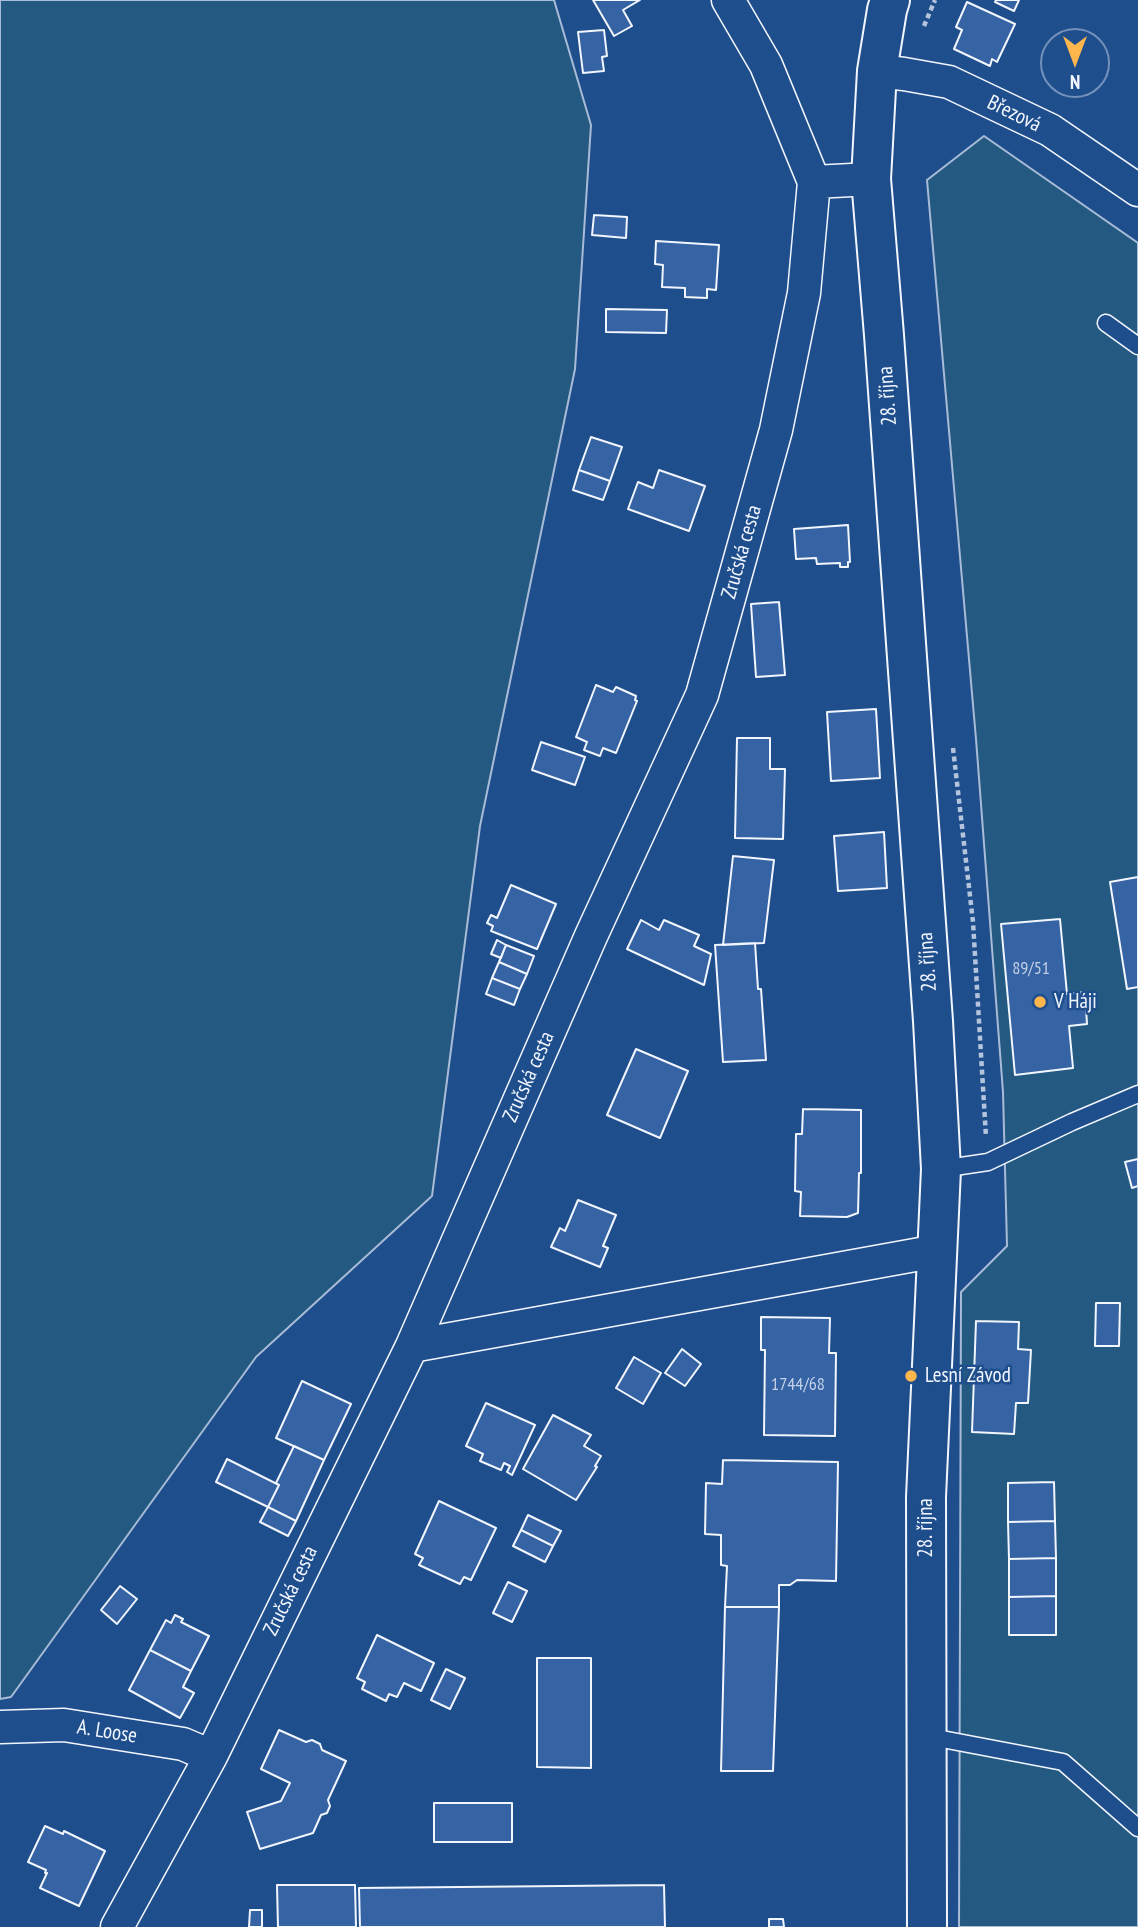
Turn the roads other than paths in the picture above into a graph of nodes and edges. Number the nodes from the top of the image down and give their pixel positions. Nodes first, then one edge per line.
1 (728, 0) edge
2 (890, 0) edge
3 (877, 71) junction
4 (871, 179) junction
5 (814, 181) junction
6 (1138, 190) edge
7 (1106, 323) dead end
8 (1138, 346) edge
9 (1138, 1094) edge
10 (941, 1169) junction
11 (937, 1251) junction
12 (412, 1346) junction
13 (0, 1727) edge
14 (926, 1736) junction
15 (211, 1756) junction
16 (1138, 1828) edge
17 (117, 1927) edge
18 (927, 1927) edge

1 - 5 street, Zručská cesta
2 - 3 main road, 28. října
3 - 4 main road, 28. října
3 - 6 street, Březová
4 - 5 street
4 - 10 main road, 28. října
5 - 12 street, Zručská cesta
7 - 8 lane
9 - 10 lane
10 - 11 main road, 28. října
11 - 12 street
11 - 14 main road, 28. října
12 - 15 street, Zručská cesta
13 - 15 street, A. Loose
14 - 16 lane
14 - 18 main road, 28. října
15 - 17 street, Zručská cesta

